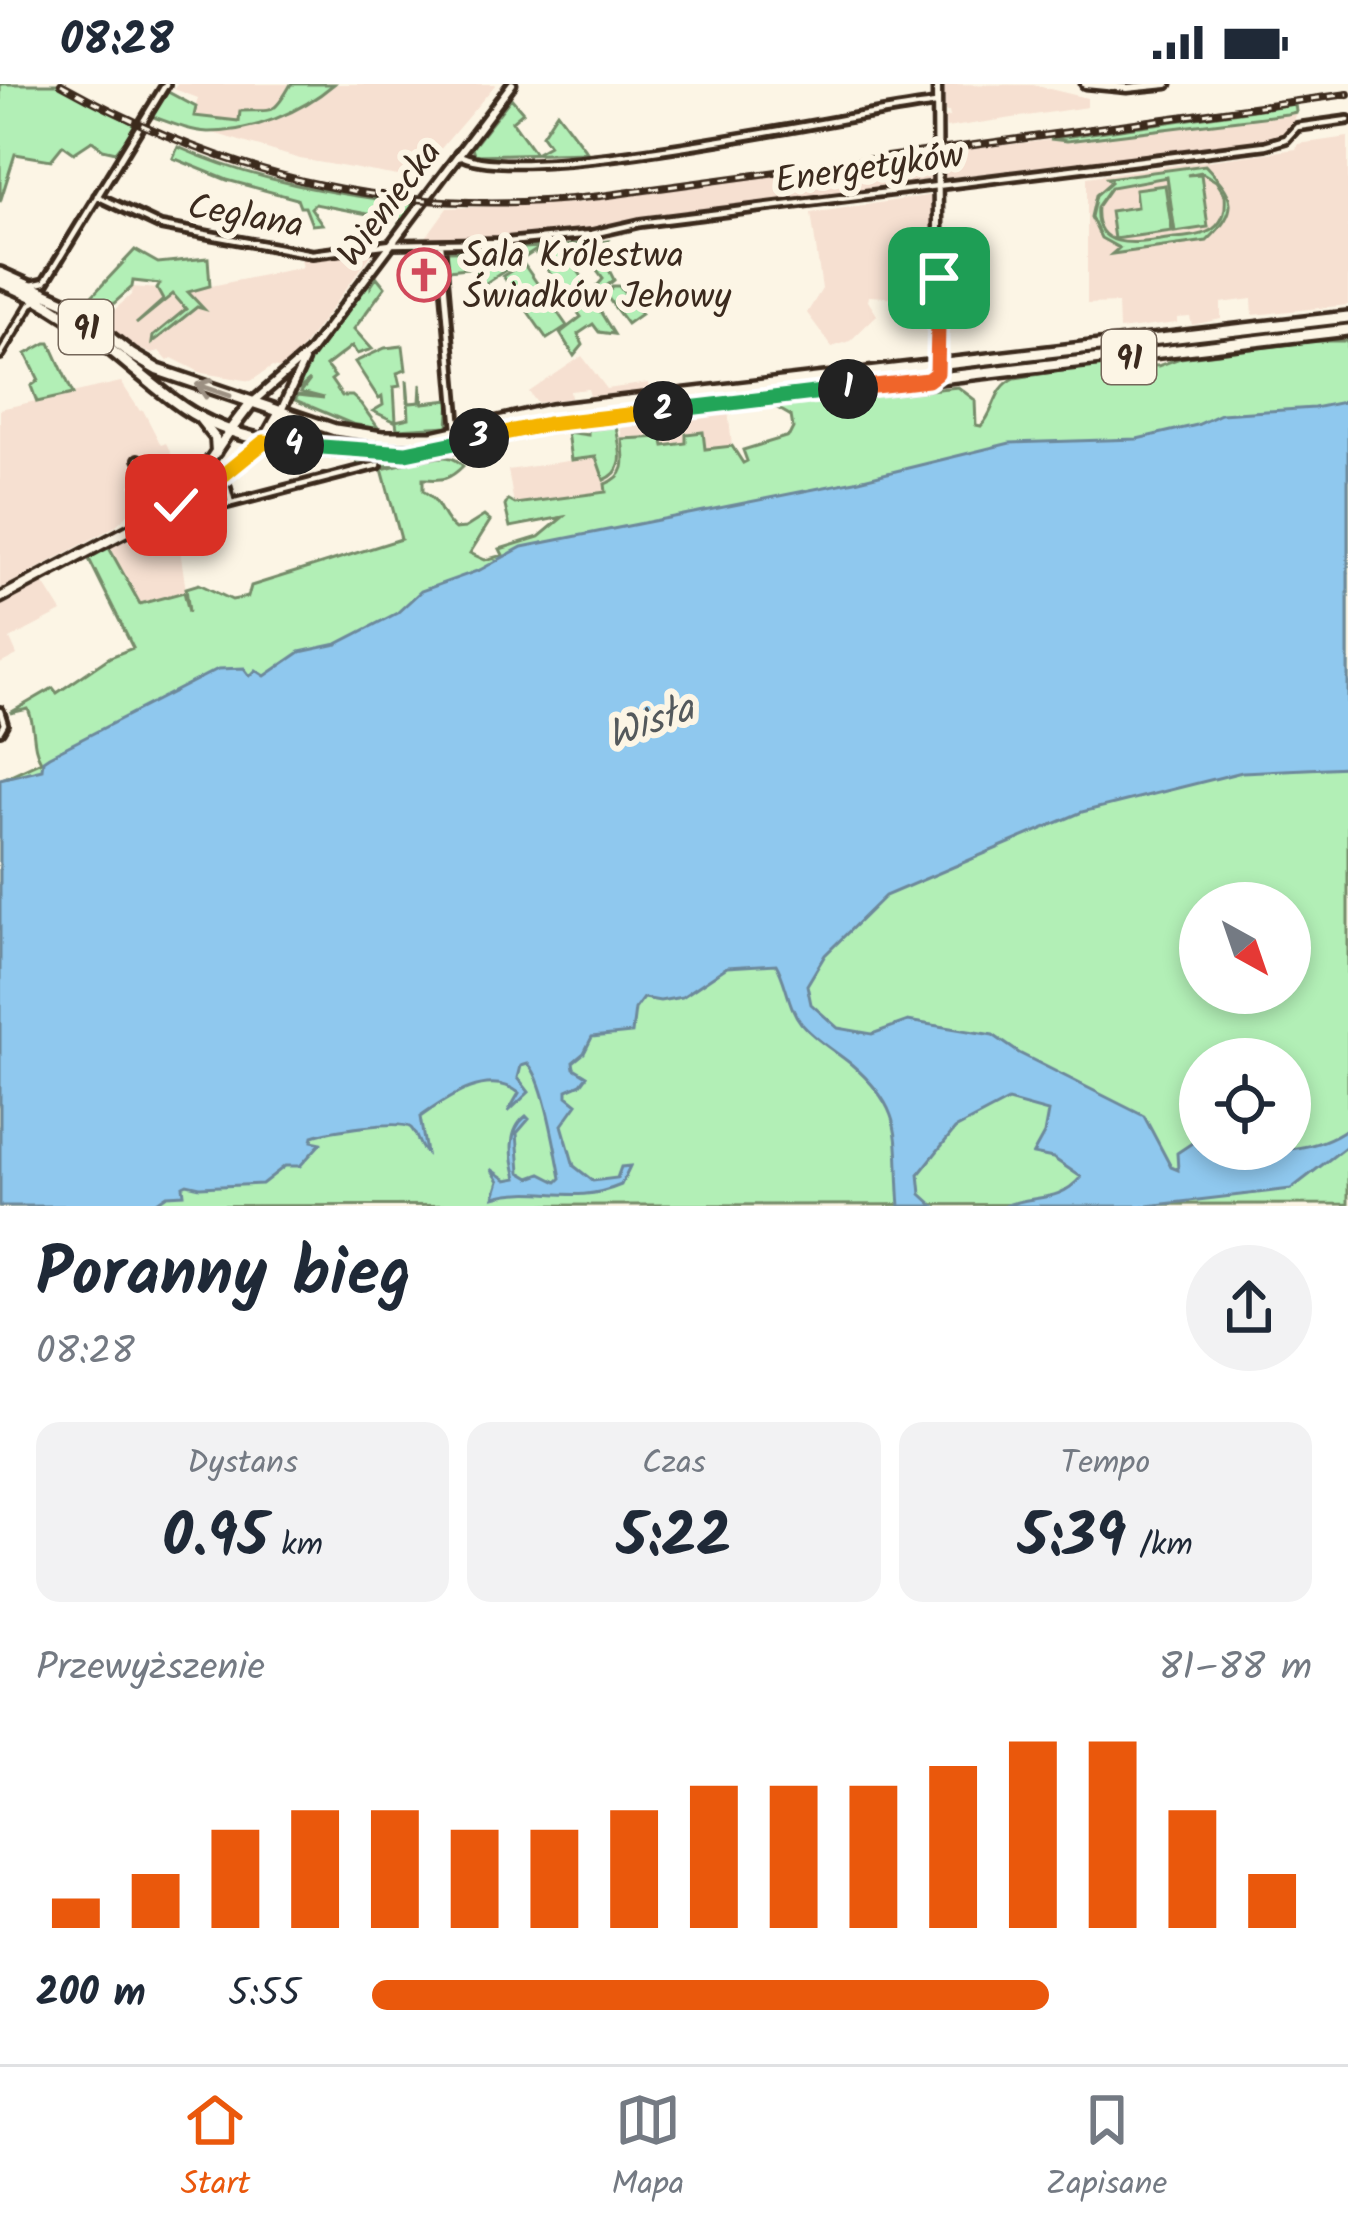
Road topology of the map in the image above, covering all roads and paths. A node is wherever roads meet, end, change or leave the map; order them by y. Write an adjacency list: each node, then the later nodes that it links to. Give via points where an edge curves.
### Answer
1 (166, 84): 10 (street)
2 (512, 84): 8 (street, Wieniecka)
3 (937, 84): 6 (street)
4 (1085, 84): 5 (street)
5 (1167, 84)
6 (937, 104): 8 (street, via 568,162 483,164); 9 (street)
7 (1348, 120): 9 (street, Energetyków, via 1297,127 1265,145)
8 (458, 154): 13 (street, Wieniecka)
9 (939, 183): 11 (street, Energetyków); 26 (street)
10 (97, 196): 13 (street, Ceglana, via 165,227 306,254); 16 (street)
11 (608, 230): 12 (street); 14 (street, Energetyków)
12 (612, 239)
13 (391, 244): 14 (street, Energetyków); 24 (street, Wieniecka)
14 (441, 244): 32 (street)
15 (0, 277): 17 (main road, 91)
16 (45, 282): 17 (street); 18 (street)
17 (26, 287): 18 (main road, 91); 19 (street)
18 (49, 298): 19 (street); 28 (main road, 91, one-way to 18, via 145,363); 30 (main road, 91)
19 (31, 304): 25 (street)
20 (1348, 317): 22 (main road, 91)
21 (1348, 330): 23 (main road, 91)
22 (1166, 339): 23 (main road); 26 (main road, 91)
23 (1168, 352): 27 (main road, 91)
24 (309, 353): 28 (street, Wieniecka); 29 (street, Wieniecka)
25 (0, 355)
26 (939, 365): 27 (street); 32 (main road, 91, via 538,412)
27 (928, 380): 35 (main road, 91)
28 (251, 403): 29 (main road, 91); 31 (main road)
29 (280, 413): 32 (main road, 91, via 370,436); 33 (main road)
30 (199, 418): 31 (main road, 91); 36 (main road)
31 (229, 432): 33 (main road, 91); 36 (main road)
32 (458, 433)
33 (264, 442): 34 (main road, 91); 40 (main road)
34 (334, 449): 35 (main road, 91); 38 (street)
35 (380, 452): 38 (street)
36 (216, 454): 43 (main road)
37 (138, 459): 43 (street)
38 (352, 461): 41 (street)
39 (378, 465): 41 (street)
40 (228, 472): 42 (street); 43 (main road)
41 (352, 472): 42 (street)
42 (231, 503): 43 (street, via 162,521)
43 (156, 514): 44 (main road)
44 (0, 598)
45 (0, 711): 46 (street)
46 (2, 728)

